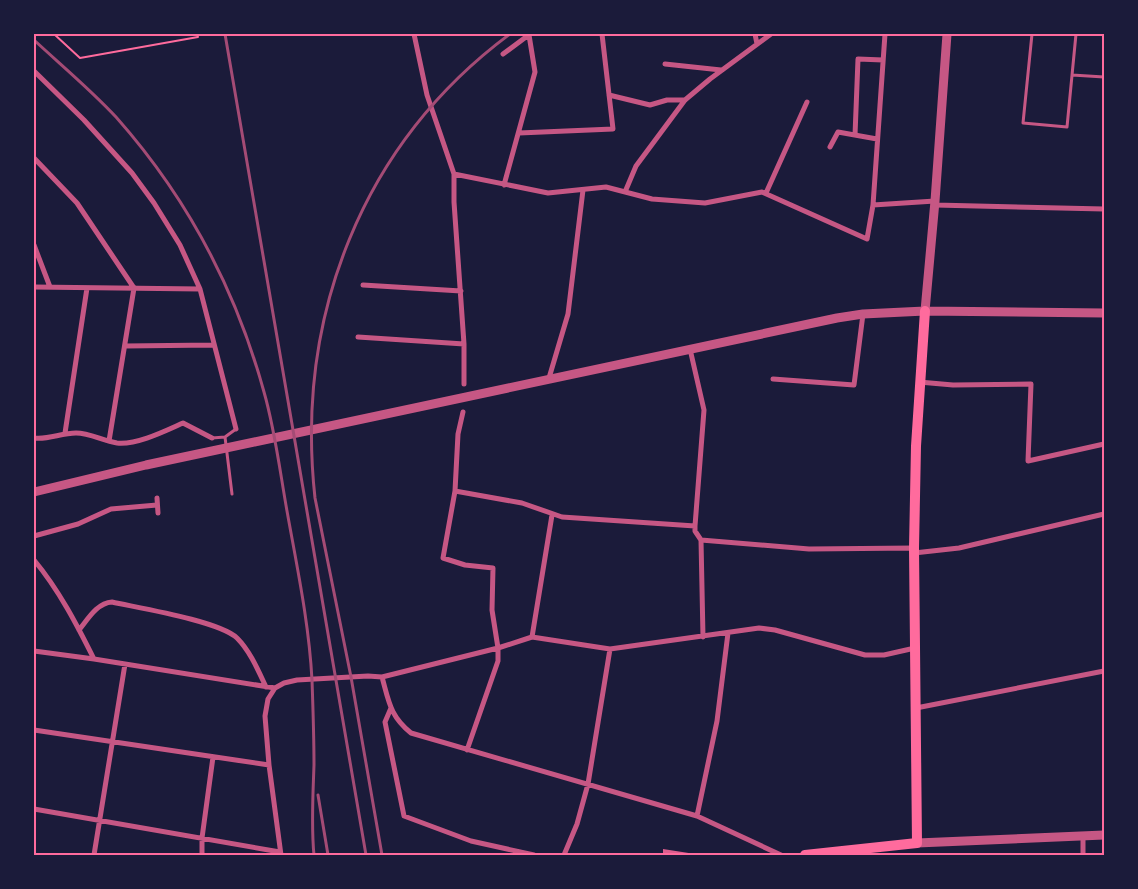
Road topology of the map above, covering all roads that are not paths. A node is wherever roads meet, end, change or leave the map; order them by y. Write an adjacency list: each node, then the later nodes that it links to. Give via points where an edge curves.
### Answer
1 (414, 34): 26 (street, via 426,95)
2 (530, 34): 11 (street); 21 (street, via 535,72)
3 (602, 34): 18 (street)
4 (755, 34): 10 (street)
5 (772, 34): 10 (street)
6 (885, 34): 12 (street)
7 (947, 34): 31 (street)
8 (1032, 34): 16 (lane, via 1023,123 1067,127)
9 (1076, 34): 16 (lane)
10 (757, 44): 14 (street)
11 (503, 54)
12 (883, 60): 22 (street, via 858,59); 23 (street)
13 (666, 64): 14 (street)
14 (722, 70): 19 (street)
15 (34, 72): 40 (street, via 132,173 180,245)
16 (1072, 75): 17 (lane)
17 (1104, 77)
18 (609, 95): 19 (street, via 650,105 666,100); 21 (street, via 613,129)
19 (685, 100): 29 (street, via 636,166)
20 (807, 102): 30 (street)
21 (519, 133): 27 (street)
22 (855, 135): 23 (street); 24 (street, via 838,132)
23 (877, 139): 32 (street)
24 (830, 147)
25 (34, 158): 39 (street, via 77,203)
26 (454, 174): 27 (street); 41 (street)
27 (504, 185): 28 (street, via 548,193)
28 (583, 190): 29 (street, via 606,187); 50 (street, via 568,314)
29 (625, 192): 30 (street, via 652,199 705,204)
30 (766, 193): 32 (street, via 867,239)
31 (935, 203): 32 (street); 33 (street); 42 (street)
32 (873, 205)
33 (1104, 209)
34 (34, 245): 37 (street)
35 (363, 285): 41 (street)
36 (34, 287): 37 (street)
37 (50, 287): 38 (street)
38 (87, 288): 39 (street); 56 (street)
39 (134, 288): 40 (street); 47 (street)
40 (200, 288): 48 (street)
41 (461, 291): 46 (street)
42 (925, 311): 43 (street); 44 (street); 52 (main road)
43 (1104, 313)
44 (863, 314): 49 (street); 51 (street, via 854,385)
45 (358, 337): 46 (street)
46 (464, 344): 53 (street)
47 (125, 346): 48 (street); 60 (street)
48 (214, 346): 55 (street)
49 (690, 349): 50 (street); 70 (street, via 704,410)
50 (549, 378): 63 (street)
51 (773, 379)
52 (919, 382): 61 (street, via 1031,384 1028,461); 73 (main road)
53 (464, 384)
54 (463, 412): 62 (street, via 458,434)
55 (236, 429): 57 (lane)
56 (65, 433): 58 (street); 60 (street, via 81,433)
57 (225, 436): 59 (lane); 64 (lane)
58 (34, 438)
59 (212, 438): 60 (street, via 183,423 147,438 120,443)
60 (109, 441)
61 (1104, 444)
62 (455, 491): 69 (street, via 522,503); 79 (street, via 443,558 465,565 494,568 492,610)
63 (34, 492)
64 (232, 494)
65 (157, 498): 66 (street)
66 (157, 505): 67 (street); 71 (street, via 111,509 78,524)
67 (158, 513)
68 (1104, 514): 73 (street, via 959,548)
69 (552, 515): 70 (street); 77 (street)
70 (696, 526): 72 (street)
71 (34, 536)
72 (701, 540): 73 (street, via 809,549); 78 (street)
73 (914, 550): 80 (main road)
74 (34, 560): 75 (street, via 48,577)
75 (79, 630): 83 (street); 87 (street, via 94,612 105,603 112,602 218,627 239,640)
76 (728, 633): 78 (street); 80 (street, via 759,628 774,630 865,655 884,655); 98 (street, via 717,721)
77 (532, 637): 79 (street); 81 (street)
78 (702, 637): 81 (street)
79 (498, 648): 86 (street); 93 (street, via 498,661)
80 (915, 648): 90 (main road)
81 (610, 649): 96 (street)
82 (34, 651): 83 (street)
83 (94, 659): 84 (street)
84 (125, 664): 87 (street); 92 (street)
85 (1104, 671): 90 (street)
86 (382, 677): 88 (street, via 297,680); 89 (street)
87 (266, 687): 88 (street)
88 (275, 688): 95 (street, via 268,699 265,716)
89 (391, 708): 93 (street, via 400,724 411,733); 107 (street, via 385,722 404,816 471,841)
90 (916, 708): 103 (main road)
91 (34, 730): 92 (street)
92 (113, 742): 94 (street); 99 (street)
93 (467, 750): 96 (street)
94 (214, 757): 95 (street); 102 (street)
95 (269, 765): 104 (street)
96 (588, 784): 98 (street); 108 (street)
97 (34, 809): 99 (street)
98 (697, 816): 109 (street)
99 (100, 821): 102 (street); 105 (street)
100 (1083, 835): 101 (street); 103 (street); 111 (street)
101 (1104, 835)
102 (202, 838): 104 (street); 106 (street)
103 (917, 843): 110 (main road)
104 (280, 854)
105 (94, 855)
106 (202, 855)
107 (534, 855)
108 (564, 855)
109 (781, 855)
110 (809, 855)
111 (1083, 855)

